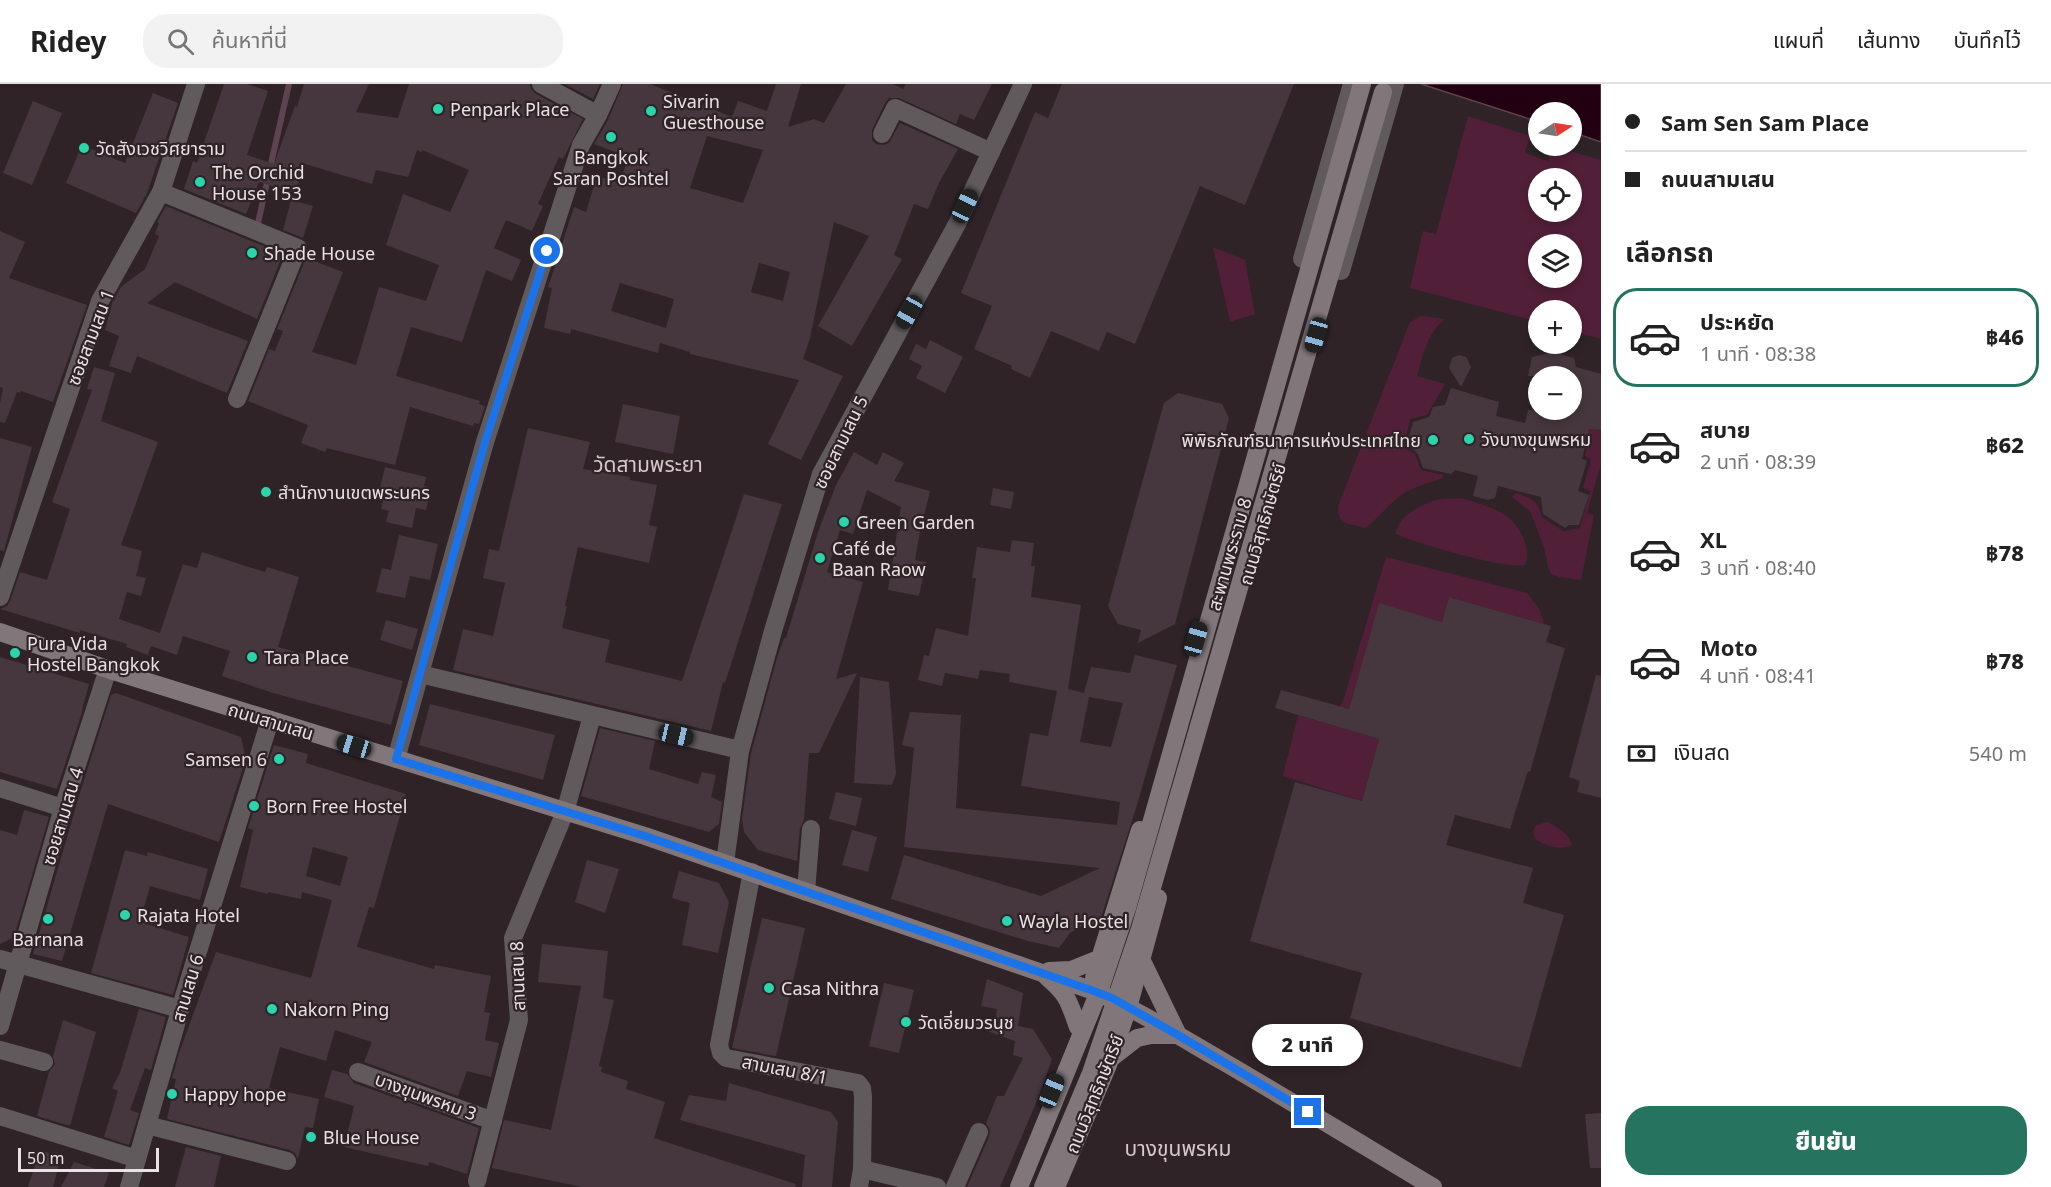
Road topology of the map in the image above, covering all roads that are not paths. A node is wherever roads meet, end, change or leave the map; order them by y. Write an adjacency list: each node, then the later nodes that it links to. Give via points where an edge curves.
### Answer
1 (196, 84): 12 (street, ซอยสามเสน 1)
2 (541, 84): 9 (street)
3 (612, 84): 9 (street)
4 (1023, 84): 11 (street, ซอยสามเสน 5)
5 (1352, 84): 13 (street, via 1302,260)
6 (1362, 84): 60 (main road, สะพานพระราม 8, bridge, via 1127,908 1100,989)
7 (1385, 84): 61 (main road, สะพานพระราม 8, bridge, via 1140,928 1091,1073)
8 (1395, 84): 14 (street, via 1341,271)
9 (598, 115): 21 (street, via 581,145 485,442)
10 (882, 134): 11 (street, via 895,108)
11 (991, 152): 24 (street, ซอยสามเสน 5, via 957,225 821,474)
12 (161, 192): 15 (street, via 298,248); 18 (street, ซอยสามเสน 1, via 100,302)
13 (1307, 259): 14 (main road); 16 (main road, ถนนวิสุทธิกษัตริย์)
14 (1335, 268): 17 (main road, ถนนวิสุทธิกษัตริย์)
15 (237, 399)
16 (1261, 415): 17 (main road, via 1279,412); 33 (main road, ถนนวิสุทธิกษัตริย์)
17 (1291, 424): 35 (main road, ถนนวิสุทธิกษัตริย์)
18 (0, 597)
19 (0, 632): 20 (main road, ถนนสามเสน)
20 (108, 669): 23 (main road, ถนนสามเสน); 27 (street, ซอยสามเสน 4)
21 (420, 674): 22 (street); 25 (street)
22 (592, 716): 24 (street); 28 (street, สานเสน 8)
23 (270, 720): 25 (main road, ถนนสามเสน); 40 (street, สานเสน 6)
24 (740, 750): 30 (street, ซอยสามเสน 5)
25 (396, 759): 28 (main road, ถนนสามเสน)
26 (0, 788): 27 (street)
27 (63, 808): 36 (street, ซอยสามเสน 4)
28 (565, 812): 30 (main road, ถนนสามเสน); 49 (street, สานเสน 8, via 513,938 519,1020)
29 (811, 829): 32 (street)
30 (725, 863): 31 (main road, ถนนสามเสน)
31 (752, 872): 32 (main road, ถนนสามเสน); 54 (street, สามเสน 8/1, via 719,1045 721,1053 726,1058 858,1083 863,1097)
32 (806, 892): 37 (main road, ถนนสามเสน)
33 (1101, 958): 37 (main road, via 1071,970); 38 (main road, ถนนวิสุทธิกษัตริย์)
34 (0, 959): 36 (street)
35 (1141, 959): 39 (main road, ถนนวิสุทธิกษัตริย์); 43 (main road)
36 (18, 964): 40 (street); 41 (street, ซอยสามเสน 4)
37 (1041, 971): 38 (main road, ถนนสามเสน); 42 (main road, via 1069,999)
38 (1091, 990): 39 (main road, ถนนสามเสน); 42 (main road, ถนนวิสุทธิกษัตริย์)
39 (1128, 1008): 43 (main road, ถนนสามเสน); 46 (main road, ถนนวิสุทธิกษัตริย์)
40 (180, 1009): 50 (street, สานเสน 6)
41 (0, 1026)
42 (1075, 1034): 46 (main road, via 1103,1046); 59 (main road, ถนนวิสุทธิกษัตริย์)
43 (1178, 1035): 46 (main road, via 1137,1038); 63 (main road, ถนนสามเสน)
44 (0, 1050): 45 (street)
45 (44, 1062)
46 (1109, 1062): 62 (main road, ถนนวิสุทธิกษัตริย์)
47 (358, 1072): 49 (street, บางขุนพรหม 3)
48 (0, 1116): 52 (street)
49 (493, 1121): 55 (street, สานเสน 8)
50 (147, 1125): 52 (street, สานเสน 6); 53 (street)
51 (979, 1132): 58 (street)
52 (137, 1159): 56 (street, สานเสน 6)
53 (287, 1161)
54 (860, 1178): 57 (street)
55 (477, 1180)
56 (129, 1187)
57 (937, 1187)
58 (955, 1187)
59 (1011, 1187)
60 (1019, 1187)
61 (1042, 1187)
62 (1056, 1187)
63 (1433, 1187)

